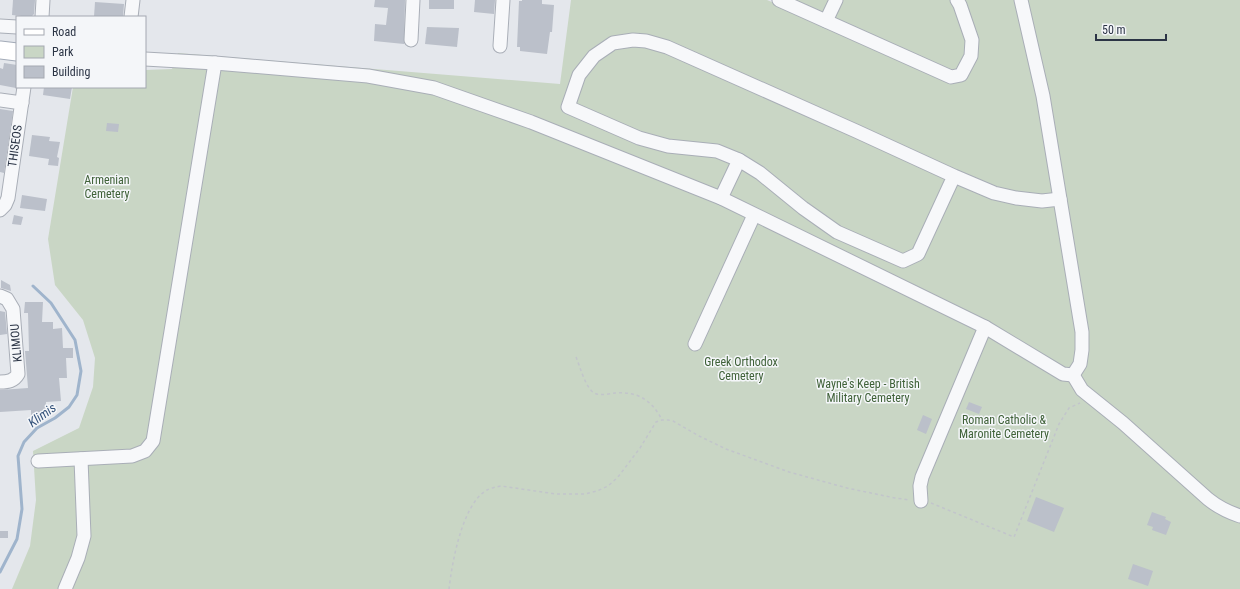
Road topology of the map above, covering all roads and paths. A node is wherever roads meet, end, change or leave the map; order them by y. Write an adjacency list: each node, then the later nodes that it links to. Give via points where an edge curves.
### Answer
1 (43, 0): 9 (street)
2 (133, 0): 10 (street)
3 (413, 0): 14 (street)
4 (503, 0): 15 (street)
5 (778, 0): 11 (street)
6 (836, 0): 11 (street)
7 (957, 0): 11 (street, via 972,40 971,56 961,75 951,77)
8 (1021, 0): 26 (street, via 1043,96)
9 (42, 16)
10 (131, 16)
11 (826, 21)
12 (0, 26): 13 (street)
13 (16, 27)
14 (411, 40)
15 (500, 46)
16 (0, 50): 17 (main road)
17 (16, 52)
18 (146, 60): 19 (street)
19 (215, 63): 25 (street, via 368,76 434,88 531,122); 37 (street, via 153,441 145,451 132,456)
20 (24, 88): 22 (street, THISEOS)
21 (0, 100): 22 (street)
22 (22, 103): 27 (street, THISEOS, via 8,198)
23 (739, 160): 24 (street, via 837,232 902,261 918,254); 24 (street, via 716,151 668,146 639,138 568,107 579,75 594,56 613,43 646,41 667,47); 25 (street)
24 (954, 176): 26 (street, via 994,193 1016,198 1042,201)
25 (721, 198): 28 (street)
26 (1060, 199): 33 (street, via 1082,332 1080,364)
27 (0, 210)
28 (754, 215): 30 (street); 31 (street)
29 (0, 296): 34 (street, KLIMOU, via 7,299 13,309 18,374 11,381)
30 (985, 327): 33 (street, via 1063,374); 39 (street, via 922,477)
31 (695, 344)
32 (576, 357): 36 (path, via 587,384 594,393 635,394 652,404)
33 (1073, 375): 35 (street, via 1082,390)
34 (0, 382)
35 (1094, 399): 39 (path, via 1073,405 1058,424 1014,537 937,504); 40 (street, via 1219,507)
36 (662, 420): 39 (path, via 673,421 726,449 789,472 861,492); 42 (path, via 652,427 618,478 597,491 585,494 556,494 501,486 486,490 470,508 461,532)
37 (81, 459): 38 (street); 41 (street, via 84,536)
38 (38, 461)
39 (922, 502)
40 (1240, 516)
41 (65, 589)
42 (449, 589)

